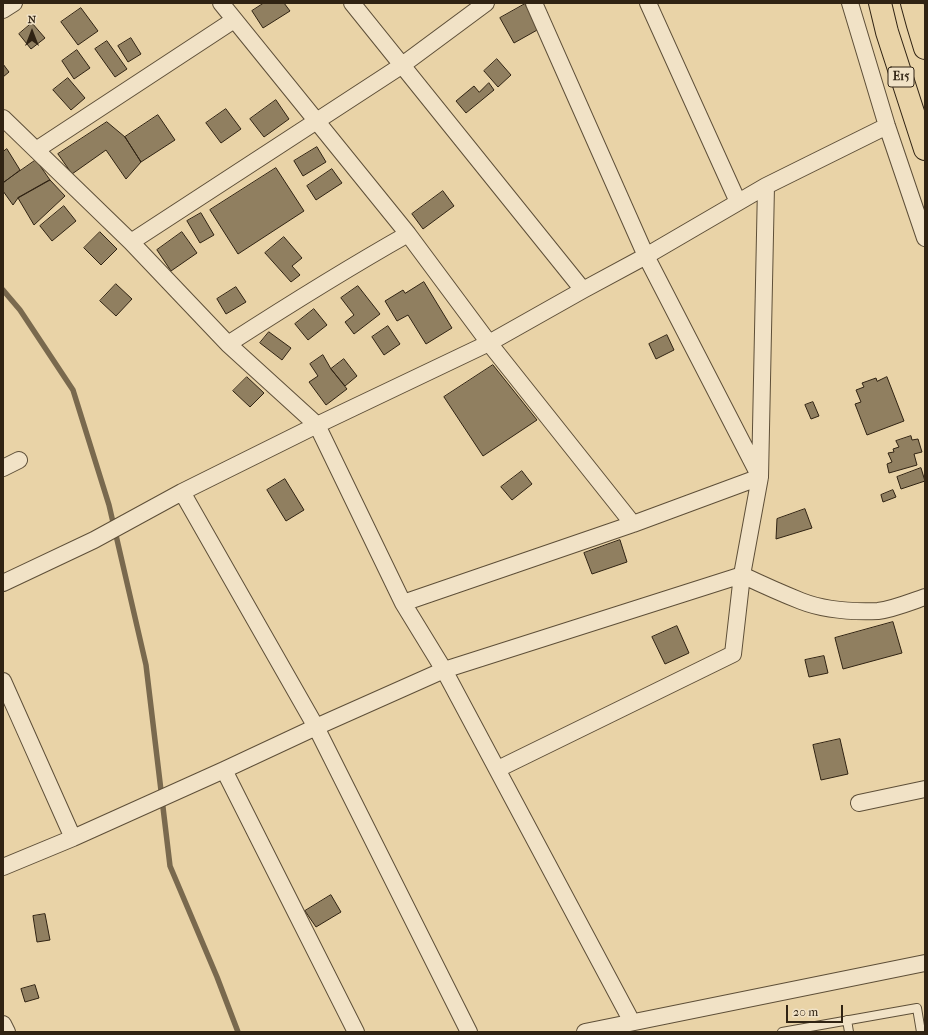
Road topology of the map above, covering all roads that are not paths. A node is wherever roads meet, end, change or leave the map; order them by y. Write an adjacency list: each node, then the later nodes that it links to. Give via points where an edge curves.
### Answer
1 (14, 3): 10 (street)
2 (221, 3): 11 (street)
3 (352, 3): 13 (street)
4 (534, 3): 24 (street)
5 (648, 3): 20 (street)
6 (850, 3): 16 (street)
7 (880, 3): 17 (highway, E15)
8 (912, 3): 12 (highway)
9 (482, 4): 13 (street)
10 (3, 10)
11 (234, 20): 15 (street); 18 (street)
12 (925, 48)
13 (401, 66): 15 (street); 25 (street)
14 (3, 118): 18 (street)
15 (316, 122): 21 (street); 23 (street)
16 (887, 126): 19 (street); 22 (street)
17 (925, 149)
18 (36, 150): 23 (street)
19 (766, 186): 20 (street); 31 (street)
20 (738, 202): 24 (street)
21 (408, 234): 26 (street); 27 (street, via 343,271)
22 (925, 238)
23 (131, 242): 27 (street)
24 (646, 256): 25 (street); 31 (street)
25 (582, 290): 26 (street)
26 (489, 343): 28 (street); 33 (street)
27 (228, 344): 28 (street)
28 (317, 425): 32 (street); 37 (street)
29 (19, 460): 30 (street)
30 (3, 468)
31 (760, 478): 33 (street); 34 (street)
32 (182, 492): 35 (street, via 94,540); 40 (street)
33 (633, 524): 37 (street)
34 (742, 575): 36 (street, via 802,601 832,608 879,610); 38 (street); 41 (street, via 733,654)
35 (3, 584)
36 (925, 597)
37 (404, 603): 38 (street)
38 (444, 670): 40 (street); 41 (street)
39 (3, 681): 45 (street)
40 (316, 727): 42 (street); 53 (street)
41 (498, 769): 49 (street)
42 (224, 770): 45 (street); 52 (street)
43 (925, 789): 44 (street)
44 (859, 803)
45 (73, 838): 46 (street)
46 (3, 867)
47 (925, 963): 49 (street)
48 (847, 1020): 55 (lane); 56 (lane); 57 (lane, via 917,1008)
49 (632, 1022): 54 (street)
50 (3, 1024): 51 (street)
51 (6, 1032)
52 (356, 1032)
53 (469, 1032)
54 (585, 1032)
55 (782, 1032)
56 (849, 1032)
57 (921, 1032)

